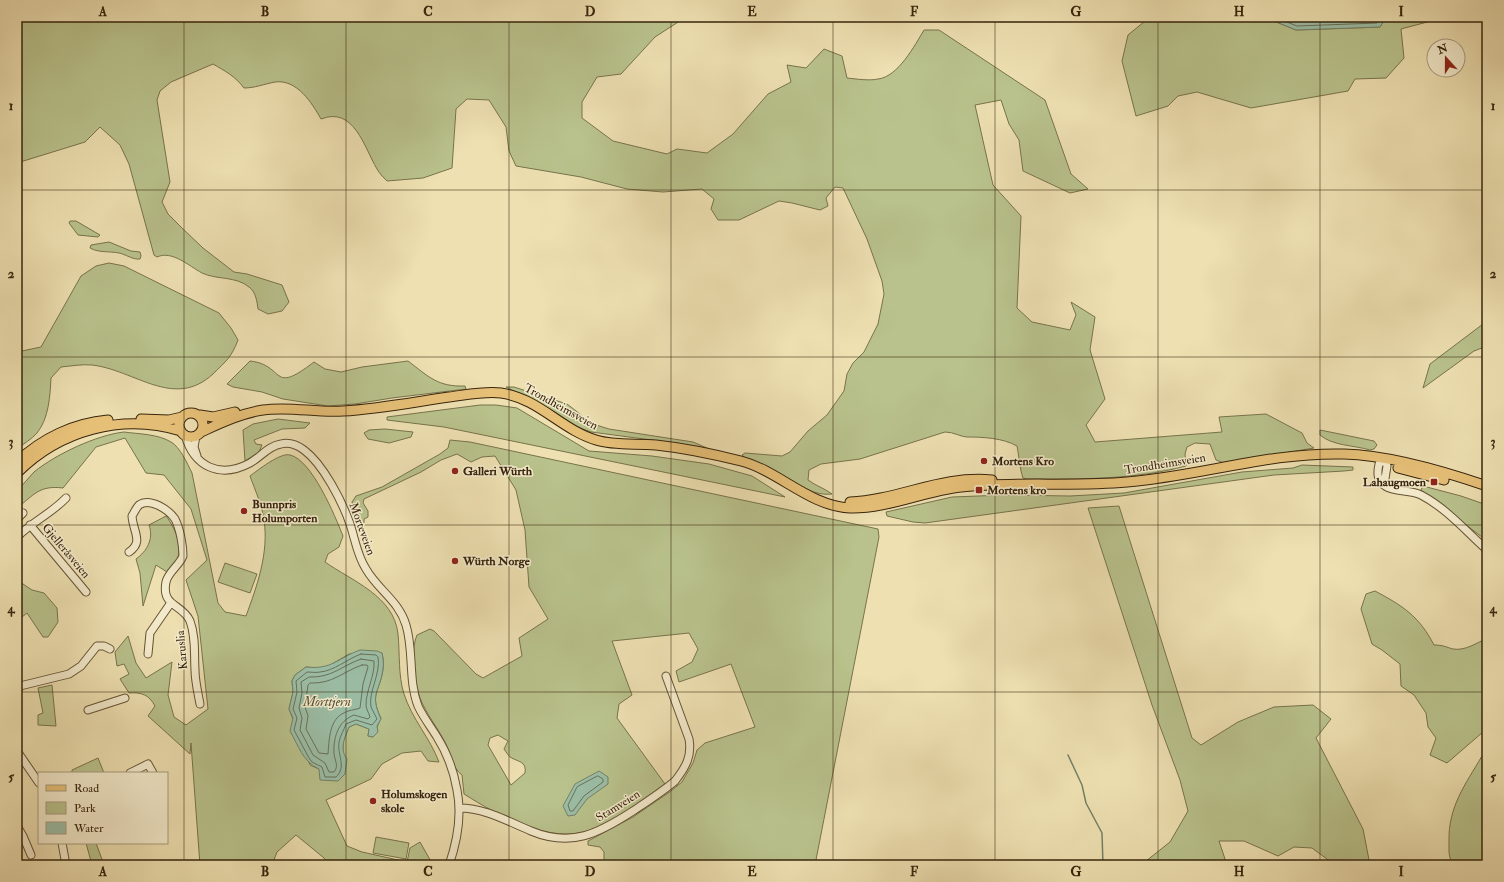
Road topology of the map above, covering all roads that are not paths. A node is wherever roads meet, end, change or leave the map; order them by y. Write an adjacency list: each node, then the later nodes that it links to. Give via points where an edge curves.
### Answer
1 (305, 409): 2 (main road, Trondheimsveien, via 290,404 273,403 219,416); 5 (main road, Trondheimsveien, via 259,410); 8 (main road, Trondheimsveien, via 344,411 475,394 503,393 526,400 577,432 598,441 660,446 739,461 760,468 820,500 836,506 860,508 946,489 1015,484 1125,483 1274,458 1318,455)
2 (200, 415): 3 (main road, via 190,412); 5 (main road, via 204,424)
3 (182, 417): 4 (main road, via 179,426); 7 (main road, via 162,420 116,419 85,424 49,437)
4 (183, 433): 5 (main road); 6 (street, Morteveien, via 190,450); 9 (main road, via 137,425 96,428 54,444)
5 (199, 434): 6 (street, via 194,447)
6 (197, 458): 34 (street, Morteveien, via 211,468 230,469 248,464 275,445 287,443 305,451 318,466 346,512 358,554 366,569 402,615 408,636 414,694 448,761 457,790)
7 (17, 462)
8 (1383, 463): 10 (main road, Trondheimsveien); 11 (main road, Trondheimsveien); 17 (street, via 1378,476 1384,485 1412,491 1426,498)
9 (17, 473)
10 (1487, 486)
11 (1487, 491)
12 (66, 498): 15 (street, Gjelleråsveien)
13 (17, 515): 14 (street, via 23,512)
14 (17, 519)
15 (30, 525): 16 (street, Gjelleråsveien); 19 (street, Gjelleråsveien)
16 (17, 537)
17 (1487, 550)
18 (128, 552): 20 (street, via 135,548 138,541 132,516 139,506 145,503 153,504 170,513 177,524 183,550 181,560 166,582)
19 (86, 592)
20 (170, 604): 22 (street, via 150,633); 27 (street, Karuslia, via 181,610 190,621)
21 (110, 649): 24 (street, via 97,646 80,666 69,674)
22 (148, 654)
23 (666, 676): 34 (street, Stamveien, via 689,739 689,759 675,781 606,828 581,837 556,838 538,834 482,811)
24 (18, 686)
25 (124, 698): 28 (street)
26 (17, 704): 29 (street)
27 (200, 704)
28 (88, 710)
29 (17, 712)
30 (17, 751): 33 (street)
31 (131, 772): 32 (street, via 148,764)
32 (152, 772)
33 (38, 782)
34 (459, 808): 39 (street, Morteveien, via 457,835)
35 (17, 826): 37 (street)
36 (62, 844): 38 (street)
37 (30, 855)
38 (66, 865)
39 (449, 865)

